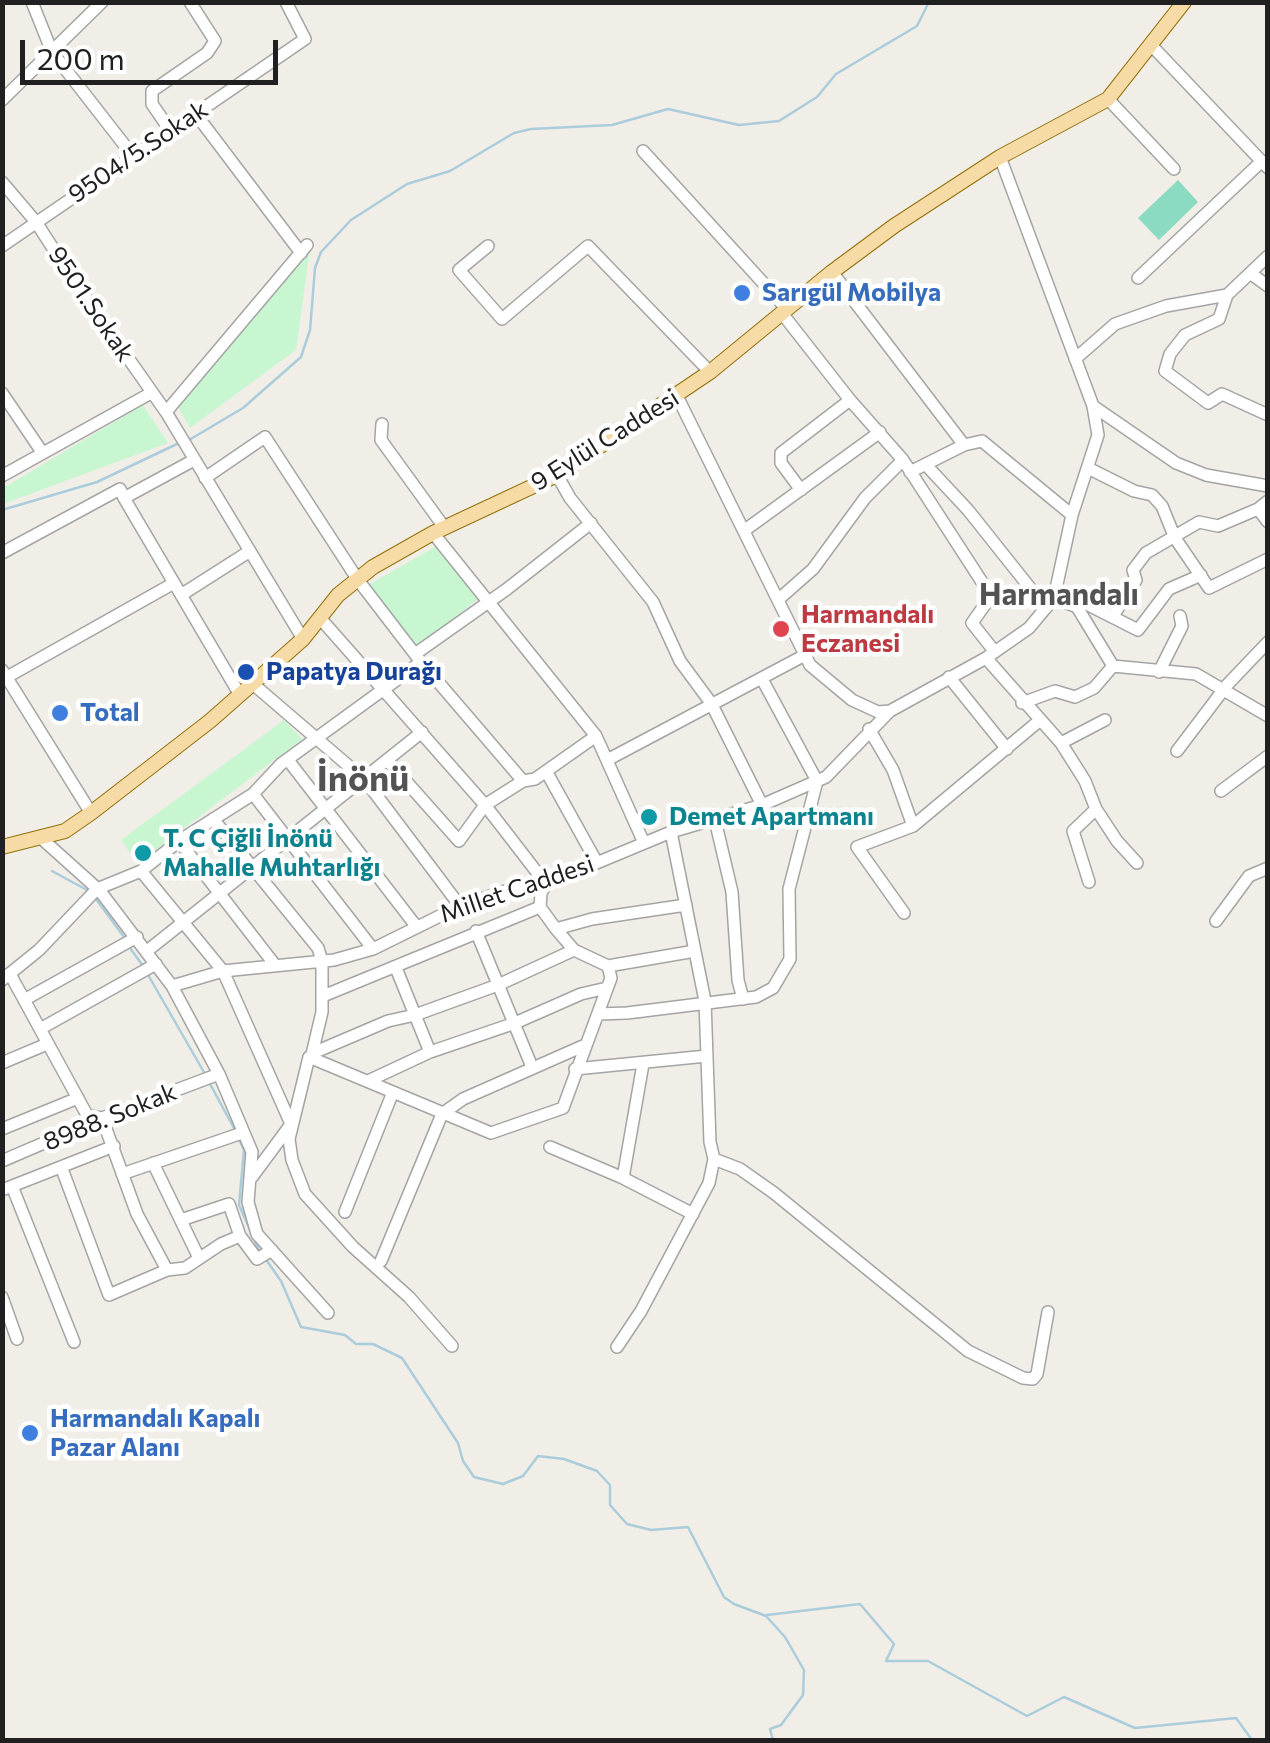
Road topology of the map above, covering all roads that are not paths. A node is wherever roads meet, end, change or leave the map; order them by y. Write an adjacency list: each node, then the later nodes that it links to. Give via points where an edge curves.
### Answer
1 (32, 2): 7 (street)
2 (102, 2): 7 (street)
3 (190, 2): 11 (street, via 215,41 152,91 152,104)
4 (286, 2): 10 (street, 9504/5.Sokak, via 305,39)
5 (1184, 2): 6 (main road, 9 Eylül Caddesi)
6 (1152, 46): 8 (main road, 9 Eylül Caddesi); 15 (street)
7 (52, 52): 9 (street); 13 (street)
8 (1108, 99): 14 (main road, 9 Eylül Caddesi); 16 (street)
9 (2, 100)
10 (196, 113): 11 (street, 9504/5.Sokak); 35 (street, via 304,249)
11 (170, 130): 13 (street, 9504/5.Sokak)
12 (643, 151): 27 (street)
13 (132, 156): 18 (street, 9504/5.Sokak)
14 (1000, 158): 22 (main road, 9 Eylül Caddesi); 28 (street)
15 (1264, 164): 24 (street)
16 (1174, 169)
17 (2, 182): 18 (street, 9501.Sokak)
18 (36, 222): 19 (street, 9504/5.Sokak); 30 (street, 9501.Sokak)
19 (2, 246)
20 (488, 246): 29 (street, via 459,270 502,320 588,246)
21 (1268, 256): 23 (street)
22 (832, 272): 27 (main road, 9 Eylül Caddesi); 39 (street)
23 (1250, 273): 25 (street); 26 (street)
24 (1138, 278)
25 (1268, 286)
26 (1227, 295): 28 (street, via 1115,324); 36 (street, via 1219,319 1185,335 1166,371 1208,402 1222,394)
27 (784, 310): 29 (main road, 9 Eylül Caddesi); 33 (street)
28 (1075, 359): 34 (street)
29 (710, 372): 32 (main road, 9 Eylül Caddesi)
30 (151, 393): 35 (street, 9501.Sokak); 40 (street)
31 (2, 394): 40 (street)
32 (677, 396): 45 (main road, 9 Eylül Caddesi); 56 (street)
33 (850, 400): 38 (street); 49 (street, via 781,452 781,463)
34 (1092, 406): 44 (street, via 1098,435); 48 (street, via 1176,463)
35 (166, 412): 41 (street, 9501.Sokak)
36 (1268, 415)
37 (382, 424): 55 (street, via 381,440)
38 (880, 432): 43 (street); 49 (street)
39 (964, 446): 42 (street); 52 (street, via 982,442)
40 (42, 452): 46 (street)
41 (191, 454): 47 (street, 9501.Sokak); 50 (street)
42 (926, 465): 43 (street); 65 (street)
43 (907, 466): 64 (street, via 865,498 813,569); 73 (street, via 991,596 972,623)
44 (1090, 469): 52 (street); 57 (street, via 1152,495)
45 (557, 475): 54 (street); 55 (main road, 9 Eylül Caddesi)
46 (2, 476)
47 (205, 478): 58 (street, 9501.Sokak); 62 (street, via 265,436)
48 (1268, 486)
49 (802, 490): 56 (street)
50 (124, 498): 59 (street, via 120,489); 63 (street)
51 (1263, 505): 53 (street); 57 (street, via 1218,526 1199,522)
52 (1072, 515): 65 (street)
53 (1268, 522)
54 (591, 523): 66 (street); 85 (street, via 653,602 680,661)
55 (438, 530): 62 (main road, 9 Eylül Caddesi); 66 (street)
56 (745, 530): 64 (street)
57 (1175, 538): 61 (street); 67 (street, via 1133,570 1136,580)
58 (250, 551): 63 (street); 70 (street, 9501.Sokak)
59 (2, 553)
60 (1268, 559): 61 (street, via 1209,588)
61 (1201, 575): 67 (street, via 1169,589 1138,630)
62 (358, 580): 69 (main road, 9 Eylül Caddesi); 74 (street)
63 (177, 589): 77 (street); 83 (street)
64 (779, 598): 72 (street)
65 (1052, 599): 67 (street); 73 (street, Millet Caddesi, via 1029,628); 75 (street, via 1076,607)
66 (488, 601): 74 (street); 93 (street)
67 (1112, 616)
68 (1180, 616): 76 (street, via 1182,626)
69 (320, 618): 70 (main road, 9 Eylül Caddesi); 82 (street)
70 (304, 639): 80 (main road, 9 Eylül Caddesi)
71 (1268, 642): 81 (street)
72 (805, 655): 79 (street); 87 (street, via 852,700)
73 (991, 655): 78 (street, Millet Caddesi); 84 (street)
74 (418, 658): 82 (street); 104 (street)
75 (1113, 666): 76 (street); 84 (street, via 1076,697 1055,691)
76 (1159, 672): 81 (street, via 1196,674)
77 (5, 673): 112 (street)
78 (950, 677): 87 (street, Millet Caddesi); 96 (street)
79 (762, 679): 85 (street); 105 (street)
80 (253, 684): 83 (main road, 9 Eylül Caddesi); 94 (street)
81 (1222, 687): 86 (street); 88 (street); 97 (street)
82 (382, 690): 92 (street); 94 (street)
83 (240, 695): 112 (main road, 9 Eylül Caddesi)
84 (1022, 702): 90 (street)
85 (711, 704): 100 (street); 108 (street)
86 (1268, 708)
87 (890, 711): 91 (street, Millet Caddesi)
88 (1268, 716)
89 (1105, 720): 95 (street)
90 (1039, 721): 95 (street); 96 (street)
91 (870, 729): 105 (street, Millet Caddesi); 115 (street)
92 (422, 732): 101 (street); 109 (street)
93 (596, 736): 100 (street); 102 (street)
94 (318, 737): 99 (street); 103 (street)
95 (1061, 744): 110 (street)
96 (1008, 749): 115 (street)
97 (1177, 751)
98 (1268, 756): 106 (street)
99 (288, 760): 107 (street); 111 (street)
100 (609, 760): 120 (street)
101 (388, 761): 103 (street); 109 (street, via 458,841)
102 (546, 770): 104 (street); 122 (street)
103 (364, 780): 111 (street); 132 (street)
104 (523, 781): 109 (street)
105 (817, 781): 108 (street, Millet Caddesi); 156 (street, via 790,889 790,959 773,988)
106 (1221, 791)
107 (253, 794): 113 (street); 118 (street)
108 (762, 805): 114 (street, Millet Caddesi)
109 (485, 806): 128 (street)
110 (1096, 809): 123 (street); 127 (street, via 1074,831)
111 (326, 810): 118 (street); 137 (street)
112 (91, 813): 117 (main road, 9 Eylül Caddesi)
113 (214, 819): 119 (street); 125 (street)
114 (715, 820): 116 (street, Millet Caddesi); 156 (street, via 732,892)
115 (913, 826): 134 (street, via 858,847)
116 (671, 832): 120 (street, Millet Caddesi); 131 (street)
117 (41, 838): 121 (main road, 9 Eylül Caddesi); 129 (street)
118 (290, 840): 125 (street); 141 (street)
119 (179, 842): 126 (street); 130 (street)
120 (644, 844): 122 (street, Millet Caddesi)
121 (5, 846)
122 (596, 862): 128 (street, Millet Caddesi)
123 (1137, 863)
124 (1268, 868): 135 (street, via 1249,876)
125 (253, 870): 130 (street); 145 (street)
126 (141, 871): 129 (street); 136 (street)
127 (1089, 882)
128 (546, 884): 132 (street, Millet Caddesi); 133 (street)
129 (97, 888): 140 (street); 151 (street)
130 (220, 895): 136 (street); 146 (street)
131 (686, 905): 138 (street); 144 (street)
132 (460, 906): 137 (street, Millet Caddesi)
133 (540, 906): 138 (street); 139 (street)
134 (904, 914)
135 (1216, 921)
136 (183, 922): 143 (street); 150 (street)
137 (416, 926): 141 (street, Millet Caddesi)
138 (556, 929): 142 (street)
139 (476, 932): 149 (street); 152 (street)
140 (131, 941): 143 (street); 157 (street)
141 (372, 949): 145 (street, Millet Caddesi)
142 (574, 950): 147 (street); 152 (street)
143 (147, 951): 148 (street)
144 (695, 951): 147 (street); 158 (street)
145 (322, 961): 146 (street, Millet Caddesi); 155 (street)
146 (275, 965): 150 (street, Millet Caddesi)
147 (608, 966): 154 (street)
148 (149, 968): 153 (street); 162 (street)
149 (396, 968): 155 (street); 160 (street)
150 (223, 970): 153 (street, Millet Caddesi); 178 (street)
151 (6, 977): 157 (street)
152 (498, 985): 160 (street); 161 (street)
153 (172, 986): 172 (street)
154 (606, 988): 159 (street); 161 (street)
155 (323, 996): 166 (street)
156 (743, 999): 158 (street)
157 (24, 1000): 162 (street)
158 (705, 1001): 159 (street); 167 (street)
159 (598, 1014): 164 (street)
160 (415, 1015): 165 (street); 166 (street)
161 (516, 1023): 165 (street); 170 (street)
162 (40, 1030): 163 (street)
163 (48, 1044): 168 (street); 175 (street)
164 (583, 1046): 170 (street); 171 (street)
165 (430, 1052): 173 (street)
166 (311, 1055): 173 (street); 178 (street)
167 (707, 1056): 169 (street); 183 (street)
168 (2, 1062)
169 (643, 1064): 171 (street); 189 (street)
170 (532, 1067): 176 (street)
171 (575, 1069): 176 (street, via 563,1108 491,1133)
172 (219, 1074): 177 (street, 8988. Sokak); 180 (street)
173 (368, 1081): 174 (street)
174 (393, 1092): 176 (street); 191 (street)
175 (78, 1098): 177 (street, via 87,1114); 179 (street)
176 (442, 1114): 197 (street)
177 (102, 1118): 181 (street); 184 (street, 8988. Sokak)
178 (292, 1124): 188 (street); 204 (street, via 292,1160 305,1194)
179 (2, 1129)
180 (238, 1134): 185 (street); 188 (street, via 252,1152)
181 (114, 1146): 186 (street); 187 (street)
182 (550, 1147): 189 (street)
183 (714, 1158): 192 (street); 200 (street, via 774,1193 968,1351 1024,1378 1036,1374)
184 (2, 1161)
185 (154, 1163): 187 (street); 193 (street)
186 (62, 1169): 190 (street); 198 (street, via 109,1294)
187 (122, 1174): 198 (street)
188 (252, 1178): 195 (street, via 248,1202)
189 (623, 1178): 192 (street)
190 (7, 1188): 203 (street)
191 (345, 1212)
192 (693, 1214): 205 (street)
193 (181, 1220): 194 (street, via 228,1204); 196 (street)
194 (240, 1236): 195 (street); 196 (street)
195 (266, 1254): 201 (street)
196 (198, 1258): 198 (street)
197 (381, 1261)
198 (167, 1270)
199 (2, 1296): 202 (street)
200 (1048, 1312)
201 (328, 1313)
202 (17, 1339)
203 (74, 1342)
204 (452, 1346)
205 (618, 1346)

